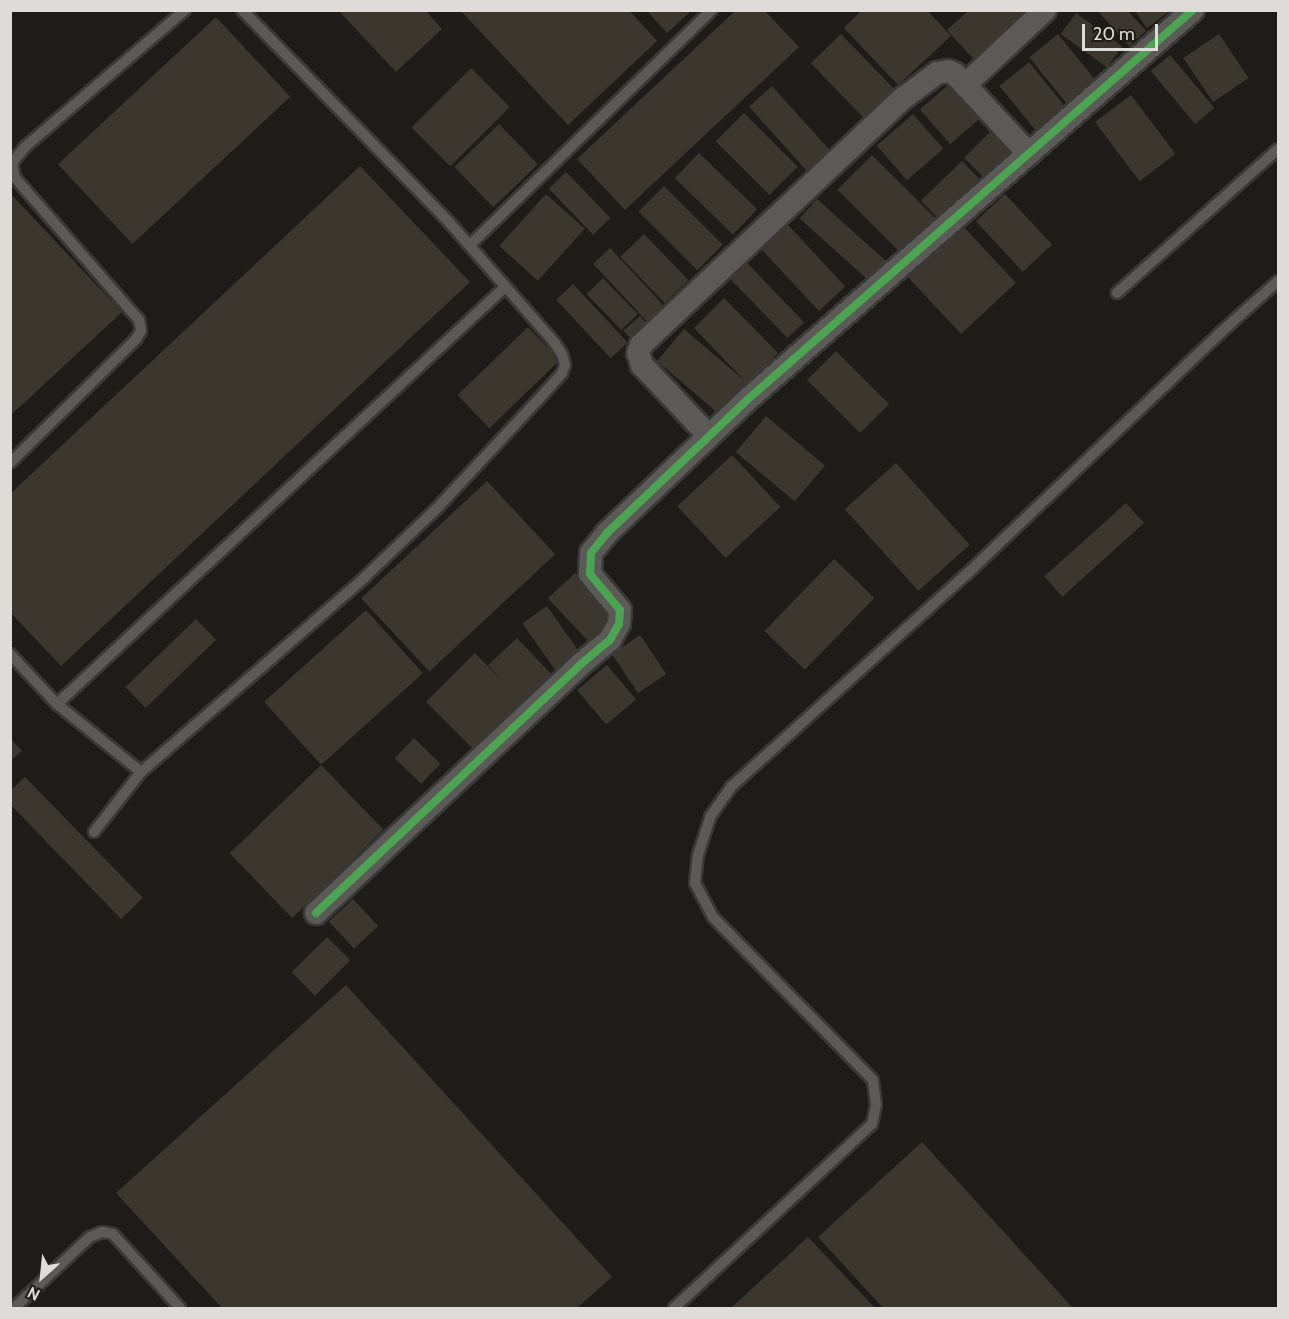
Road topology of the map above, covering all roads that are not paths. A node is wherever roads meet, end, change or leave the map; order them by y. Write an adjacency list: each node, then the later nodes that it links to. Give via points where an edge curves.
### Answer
1 (185, 10): 14 (lane, via 25,147 12,163 15,178 139,320 141,330)
2 (242, 10): 9 (lane)
3 (712, 10): 9 (lane)
4 (1045, 10): 6 (street)
5 (1193, 10): 8 (street)
6 (965, 85): 8 (street); 13 (street, via 955,74 937,73 902,99 641,345 638,352 642,364)
7 (1278, 149): 12 (lane)
8 (1029, 154): 13 (street)
9 (470, 245): 11 (lane)
10 (1278, 281): 22 (lane, via 967,574 732,786 710,817 698,855 695,883 713,918 873,1080 876,1106 872,1124)
11 (506, 286): 16 (lane); 17 (lane, via 562,354 562,373 473,472 365,577)
12 (1117, 293)
13 (709, 436): 19 (street, via 591,553 590,574 620,610 619,624 610,640)
14 (10, 463)
15 (10, 654): 16 (lane)
16 (57, 704): 17 (lane)
17 (141, 772): 18 (lane)
18 (94, 832)
19 (316, 913)
20 (14, 1308): 21 (lane, via 90,1237 102,1232 113,1234)
21 (180, 1308)
22 (674, 1308)

